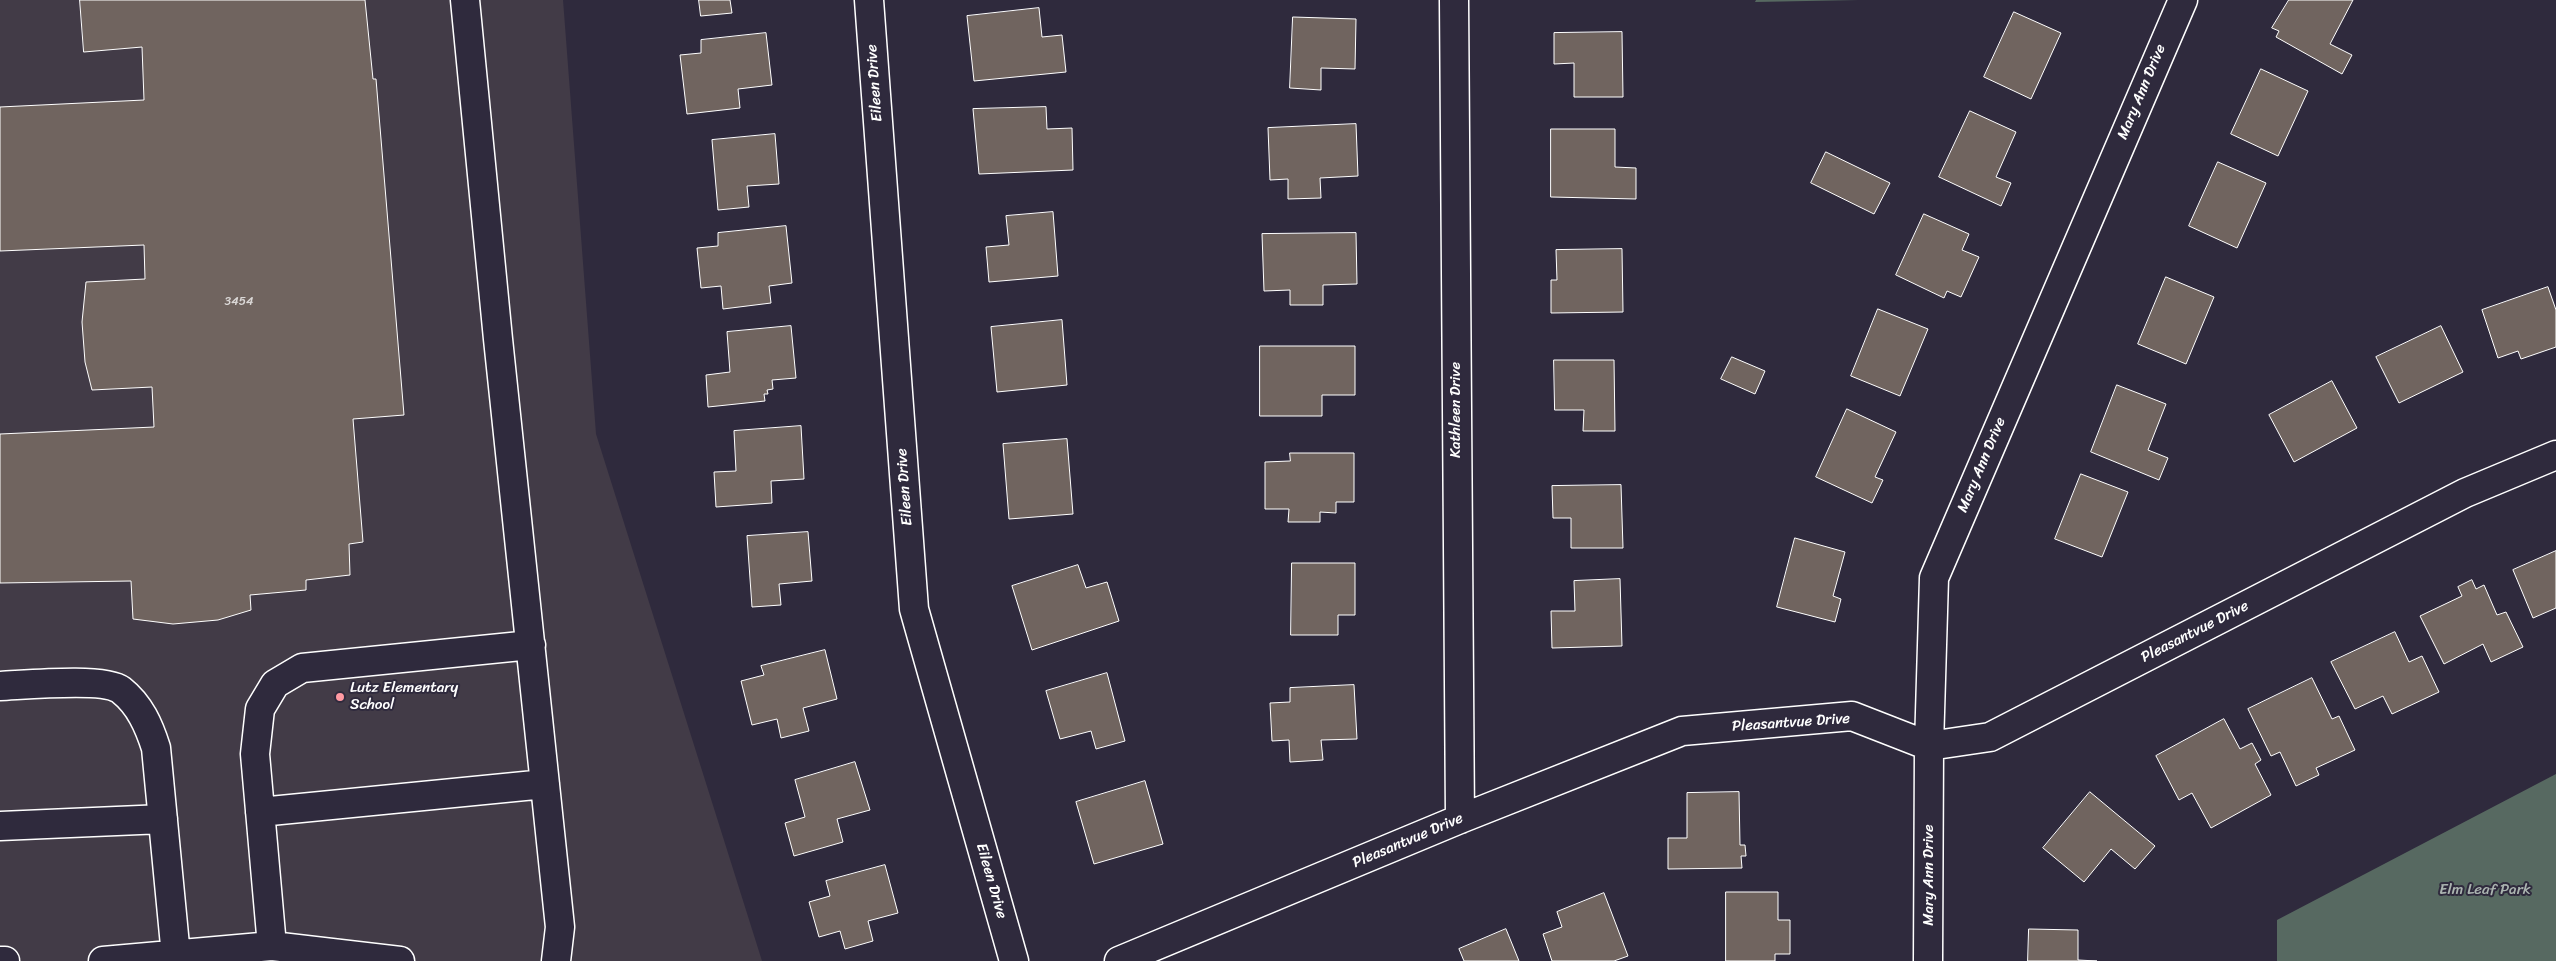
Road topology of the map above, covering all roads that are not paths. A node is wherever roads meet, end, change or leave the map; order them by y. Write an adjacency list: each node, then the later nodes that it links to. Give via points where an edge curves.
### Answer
1 (465, 0): 6 (street)
2 (869, 0): 21 (street, Eileen Drive, via 914,609)
3 (1454, 0): 12 (street, Kathleen Drive)
4 (2183, 0): 8 (street, Mary Ann Drive, via 1934,578)
5 (2556, 455): 8 (street, Pleasantvue Drive, via 2465,493 1990,738)
6 (530, 645): 9 (street); 10 (street, via 302,668 275,684 260,709 255,754)
7 (0, 686): 11 (street, via 85,682 120,689 147,719 156,748)
8 (1929, 746): 12 (street, Pleasantvue Drive, via 1852,716 1682,731); 23 (street, Mary Ann Drive)
9 (545, 784): 10 (street); 20 (street, via 560,927)
10 (260, 812): 14 (street)
11 (163, 819): 13 (street); 15 (street)
12 (1460, 819): 22 (street, Pleasantvue Drive)
13 (0, 826)
14 (272, 946): 15 (street); 19 (street)
15 (176, 956): 18 (street)
16 (0, 961): 17 (street)
17 (5, 961)
18 (103, 961)
19 (400, 961)
20 (556, 961)
21 (1014, 961)
22 (1119, 961)
23 (1928, 961)

